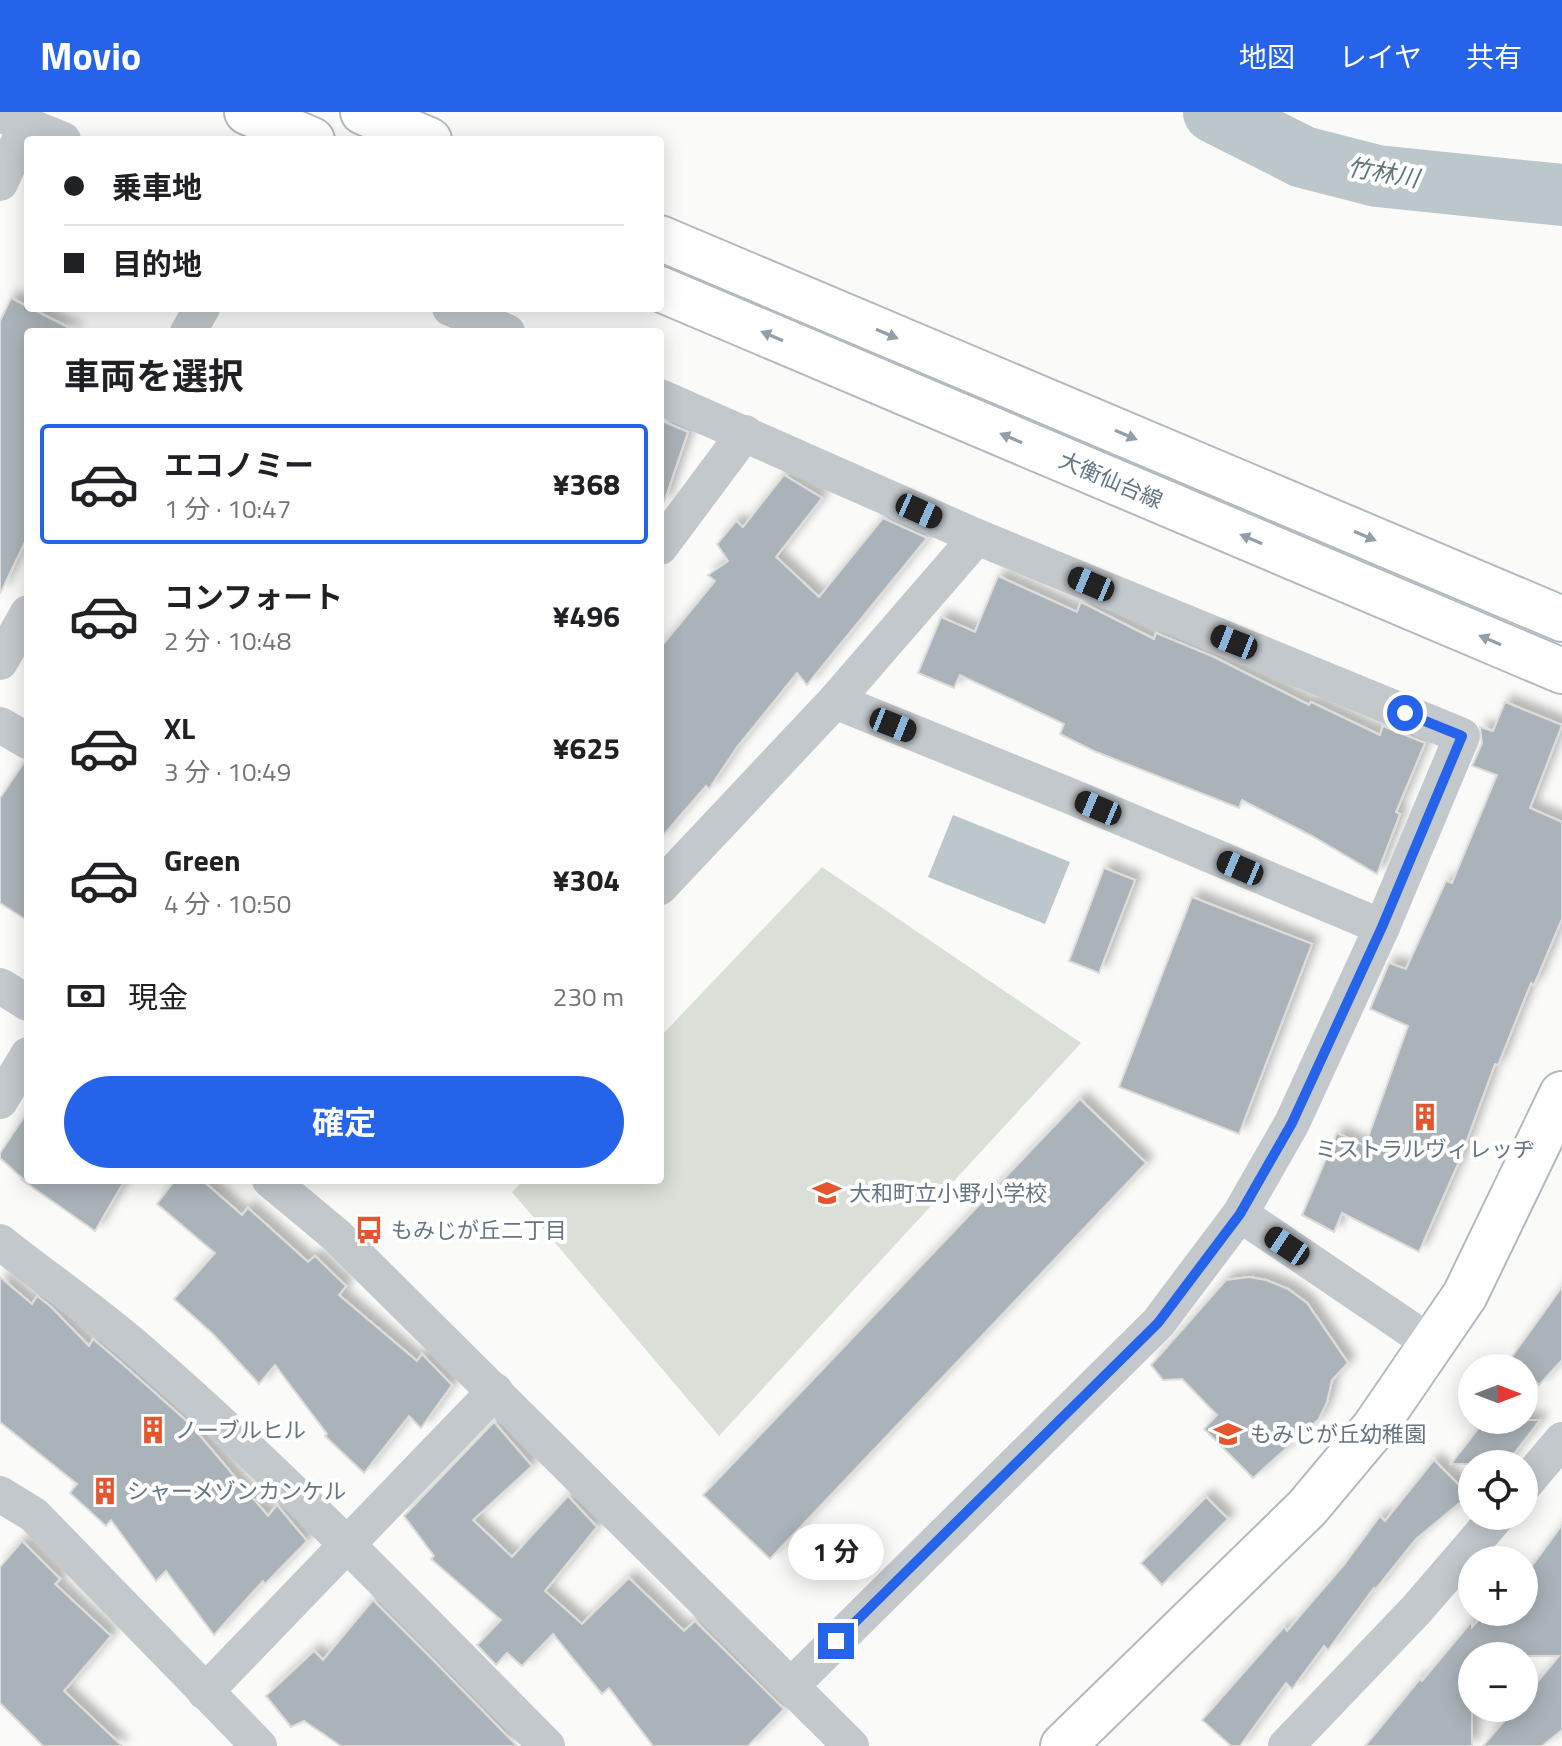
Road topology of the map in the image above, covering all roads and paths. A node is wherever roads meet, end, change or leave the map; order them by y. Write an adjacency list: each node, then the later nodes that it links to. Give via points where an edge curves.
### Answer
1 (247, 112): 5 (main road)
2 (363, 112): 6 (main road)
3 (14, 119): 4 (street); 7 (street)
4 (54, 136)
5 (303, 136)
6 (420, 136)
7 (0, 183)
8 (664, 240): 16 (main road, one-way to 16)
9 (664, 291): 19 (main road, 大衡仙台線, one-way to 9)
10 (458, 312): 11 (street)
11 (490, 328)
12 (664, 399): 13 (street)
13 (745, 433): 14 (street); 15 (street)
14 (977, 537): 20 (street); 24 (street, via 1462,736)
15 (664, 542)
16 (1562, 619)
17 (24, 620): 18 (street)
18 (0, 662)
19 (1562, 671)
20 (835, 701): 23 (street); 24 (street)
21 (0, 725): 22 (street)
22 (24, 739)
23 (664, 883)
24 (1382, 927): 31 (street, via 1292,1123)
25 (0, 986): 26 (street)
26 (24, 1001)
27 (24, 1062): 29 (street)
28 (1562, 1094): 33 (main road, via 1465,1295)
29 (0, 1101)
30 (275, 1184): 34 (street, via 336,1235)
31 (1240, 1214): 33 (street); 40 (street, via 1158,1323)
32 (0, 1242): 39 (street, via 132,1345)
33 (1432, 1344): 45 (main road, via 1374,1428 1307,1508)
34 (495, 1391): 39 (street); 40 (street)
35 (1562, 1440): 36 (street)
36 (1538, 1468)
37 (0, 1494): 41 (street, via 34,1515)
38 (1485, 1530): 46 (street)
39 (348, 1545): 41 (street); 43 (street)
40 (791, 1686): 44 (street)
41 (205, 1692): 42 (street)
42 (259, 1746)
43 (547, 1746)
44 (851, 1746)
45 (1063, 1746)
46 (1286, 1746)

